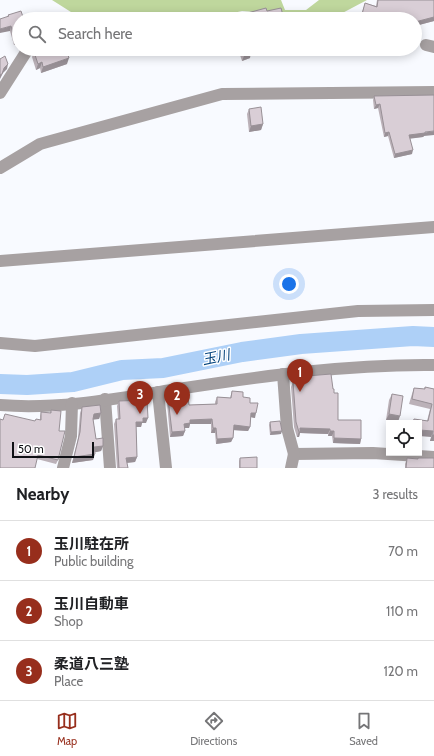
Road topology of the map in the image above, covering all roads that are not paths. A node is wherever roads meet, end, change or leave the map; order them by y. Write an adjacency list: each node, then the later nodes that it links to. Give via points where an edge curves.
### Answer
1 (24, 56): 3 (street)
2 (434, 92): 4 (street, via 222,94 40,144)
3 (0, 93)
4 (0, 168)
5 (434, 227): 6 (street)
6 (0, 261)
7 (434, 310): 8 (street, via 358,311 35,346)
8 (0, 343)
9 (434, 365): 10 (street, via 378,366)
10 (283, 374): 11 (street); 15 (street, via 286,428)
11 (158, 392): 12 (street); 19 (street)
12 (105, 399): 13 (street); 18 (street)
13 (72, 403): 14 (street, via 18,407); 17 (street, via 71,436)
14 (0, 405)
15 (294, 454): 16 (street, via 373,453); 20 (street)
16 (434, 457)
17 (63, 468)
18 (110, 468)
19 (166, 468)
20 (291, 468)

